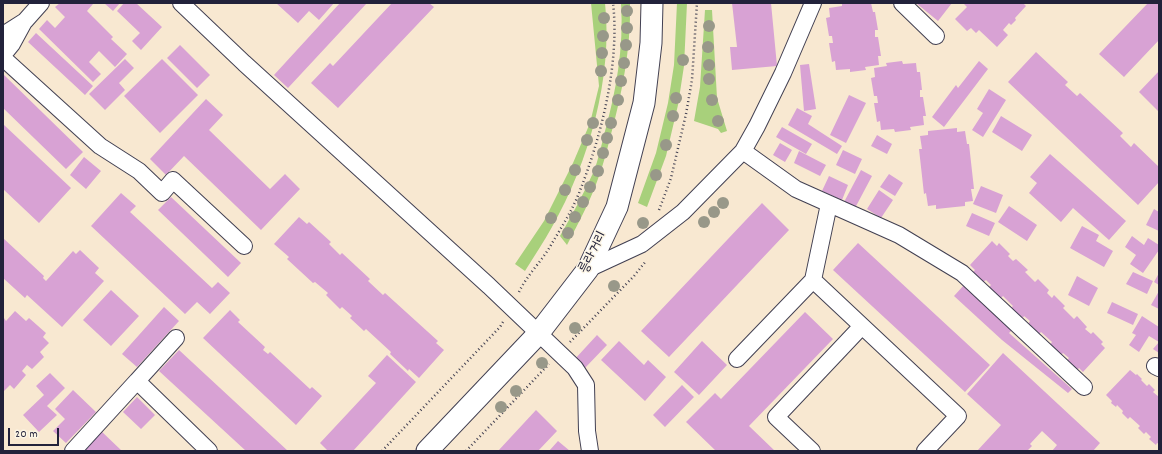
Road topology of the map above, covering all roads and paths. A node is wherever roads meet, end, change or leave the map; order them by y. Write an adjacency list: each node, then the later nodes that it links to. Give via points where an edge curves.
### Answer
1 (41, 3): 7 (street)
2 (181, 3): 17 (street)
3 (613, 3): 17 (path, via 615,42 601,128 578,194 550,246 520,289)
4 (652, 3): 15 (main road, 릉라거리, via 651,43 644,103 617,207)
5 (813, 3): 12 (street, via 780,80)
6 (902, 3): 9 (street)
7 (24, 21): 8 (street); 10 (street)
8 (3, 35)
9 (936, 36)
10 (3, 55)
11 (3, 58): 14 (street, via 100,146 139,171 162,193 173,180)
12 (742, 151): 13 (street, via 796,189); 15 (street, via 683,212 642,244)
13 (829, 204): 16 (street); 23 (street, via 898,235 962,273)
14 (244, 246)
15 (588, 269): 19 (main road, 릉라거리)
16 (813, 280): 18 (street); 21 (street)
17 (511, 308): 19 (street); 26 (path, via 500,327)
18 (862, 326): 29 (street, via 776,417); 30 (street, via 958,416)
19 (538, 334): 27 (main road, 릉라거리); 28 (street, via 575,368 586,385)
20 (176, 338): 22 (street)
21 (737, 359)
22 (137, 381): 24 (street); 25 (street)
23 (1084, 387)
24 (73, 451)
25 (209, 451)
26 (382, 451)
27 (427, 451)
28 (590, 451)
29 (812, 451)
30 (925, 451)

